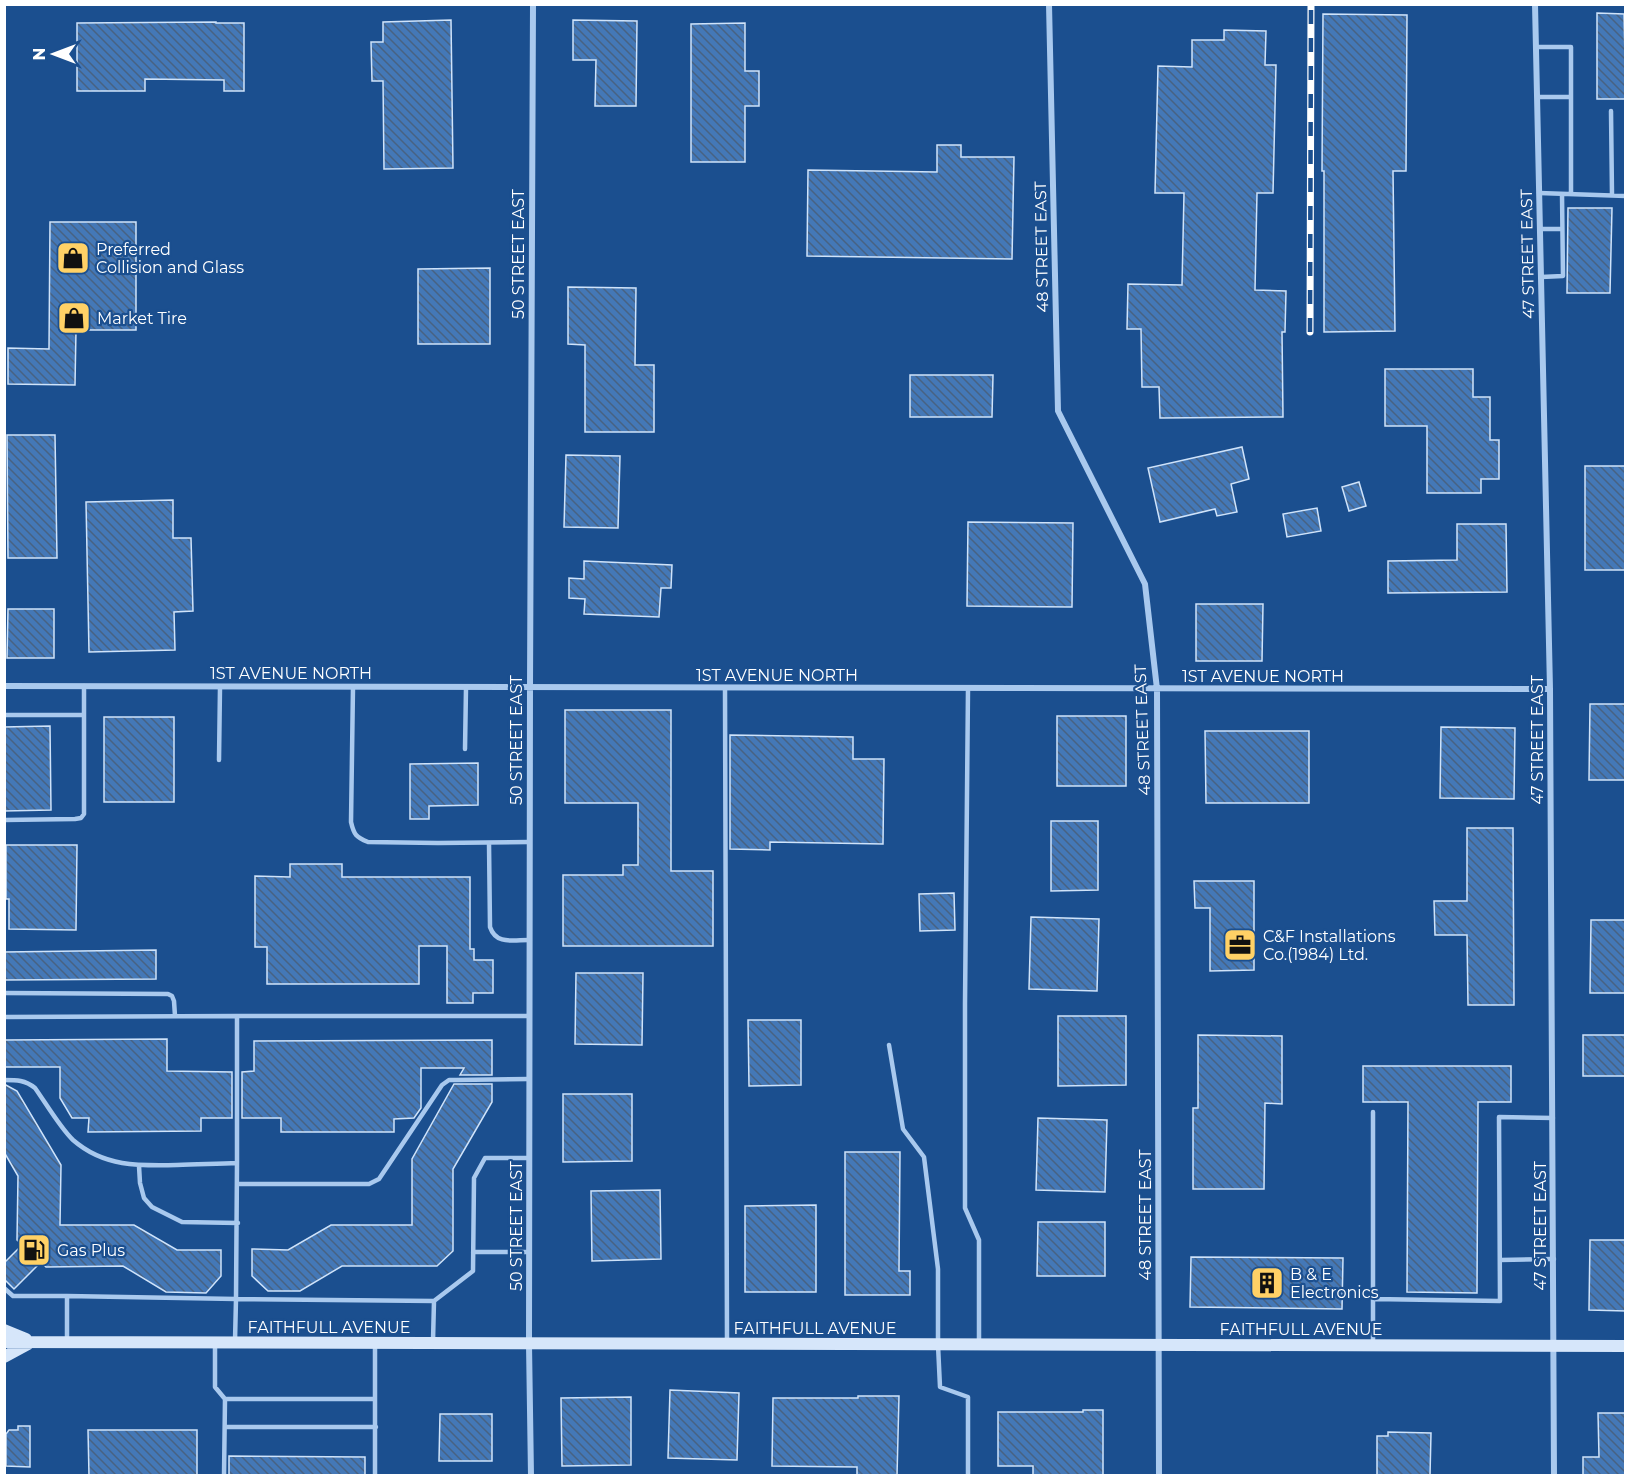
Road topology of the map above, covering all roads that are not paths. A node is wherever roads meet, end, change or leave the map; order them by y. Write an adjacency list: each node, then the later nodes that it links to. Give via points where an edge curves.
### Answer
1 (533, 4): 21 (street, 50 STREET EAST)
2 (1049, 4): 24 (street, 48 STREET EAST, via 1058,411 1145,584)
3 (1535, 4): 4 (street, 47 STREET EAST)
4 (1536, 47): 5 (street, 47 STREET EAST); 6 (lane, via 1571,47)
5 (1537, 97): 6 (lane); 8 (street, 47 STREET EAST)
6 (1570, 97): 10 (lane)
7 (1611, 111): 11 (lane)
8 (1539, 193): 9 (lane); 13 (street, 47 STREET EAST)
9 (1562, 194): 10 (lane); 14 (lane)
10 (1571, 194): 11 (lane)
11 (1612, 195): 12 (lane)
12 (1626, 196)
13 (1540, 229): 14 (lane); 15 (street, 47 STREET EAST)
14 (1562, 229): 15 (lane, via 1563,276)
15 (1541, 277): 25 (street, 47 STREET EAST)
16 (4, 686): 17 (street, 1ST AVENUE NORTH)
17 (84, 686): 18 (street, 1ST AVENUE NORTH); 27 (lane)
18 (220, 687): 19 (street, 1ST AVENUE NORTH); 29 (lane)
19 (353, 687): 20 (street, 1ST AVENUE NORTH); 32 (lane, via 354,833 368,842)
20 (466, 688): 21 (street, 1ST AVENUE NORTH); 28 (lane)
21 (530, 688): 22 (street, 1ST AVENUE NORTH); 31 (street, 50 STREET EAST)
22 (725, 688): 23 (street, 1ST AVENUE NORTH); 67 (lane)
23 (968, 689): 24 (street, 1ST AVENUE NORTH); 69 (lane, via 965,1208 979,1240)
24 (1157, 689): 25 (street, 1ST AVENUE NORTH); 70 (street, 48 STREET EAST)
25 (1550, 689): 43 (street, 47 STREET EAST)
26 (4, 714): 27 (lane)
27 (84, 715): 30 (lane, via 81,818)
28 (465, 749)
29 (219, 760)
30 (4, 820)
31 (529, 842): 32 (lane); 33 (street, 50 STREET EAST)
32 (489, 843): 33 (lane, via 492,934 503,940)
33 (529, 940): 37 (street, 50 STREET EAST)
34 (4, 993): 35 (lane, via 168,994 174,1001)
35 (175, 1016): 36 (lane); 38 (lane)
36 (237, 1016): 37 (lane); 45 (lane)
37 (529, 1016): 41 (street, 50 STREET EAST)
38 (4, 1017)
39 (889, 1045): 68 (lane, via 903,1129 924,1157 938,1269)
40 (4, 1080): 46 (lane, via 29,1083 35,1088 71,1138 84,1148 101,1158)
41 (529, 1080): 44 (street, 50 STREET EAST); 47 (lane, via 449,1080 442,1084 379,1179 369,1184)
42 (1373, 1112): 56 (lane)
43 (1552, 1118): 51 (street, 47 STREET EAST); 52 (lane, via 1499,1117)
44 (529, 1158): 49 (lane, via 485,1158 474,1178); 50 (street, 50 STREET EAST)
45 (237, 1163): 46 (lane); 47 (lane)
46 (140, 1166): 48 (lane, via 144,1198 152,1207 182,1222)
47 (237, 1184): 48 (lane)
48 (238, 1223): 55 (lane)
49 (473, 1252): 50 (lane); 57 (lane, via 473,1271)
50 (529, 1252): 66 (street, 50 STREET EAST)
51 (1554, 1259): 52 (lane); 73 (street, 47 STREET EAST)
52 (1500, 1260): 56 (lane, via 1500,1300)
53 (4, 1288): 54 (lane, via 13,1296)
54 (68, 1296): 55 (lane); 61 (lane)
55 (236, 1299): 57 (lane); 63 (lane)
56 (1373, 1299): 71 (lane)
57 (434, 1300): 65 (lane)
58 (4, 1330): 60 (street)
59 (4, 1342): 60 (street, FAITHFULL AVENUE)
60 (32, 1342): 61 (street, FAITHFULL AVENUE); 74 (street)
61 (68, 1342): 62 (street, FAITHFULL AVENUE)
62 (215, 1343): 63 (street, FAITHFULL AVENUE); 75 (lane, via 215,1387)
63 (235, 1343): 64 (street, FAITHFULL AVENUE)
64 (375, 1344): 65 (street, FAITHFULL AVENUE); 76 (lane)
65 (433, 1344): 66 (street, FAITHFULL AVENUE)
66 (529, 1344): 67 (street, FAITHFULL AVENUE); 81 (street, 50 STREET EAST)
67 (727, 1344): 68 (street, FAITHFULL AVENUE)
68 (938, 1345): 69 (street, FAITHFULL AVENUE); 82 (lane, via 940,1387 968,1397)
69 (979, 1345): 70 (street, FAITHFULL AVENUE)
70 (1158, 1346): 71 (street, FAITHFULL AVENUE); 83 (street, 48 STREET EAST)
71 (1373, 1346): 73 (street, FAITHFULL AVENUE)
72 (1626, 1346): 73 (street, FAITHFULL AVENUE)
73 (1554, 1347): 84 (street, 47 STREET EAST)
74 (4, 1357)
75 (225, 1399): 76 (lane); 77 (lane)
76 (375, 1399): 78 (lane)
77 (225, 1427): 78 (lane); 79 (lane)
78 (376, 1427): 80 (lane)
79 (224, 1476)
80 (375, 1476)
81 (531, 1476)
82 (968, 1476)
83 (1159, 1476)
84 (1554, 1476)

